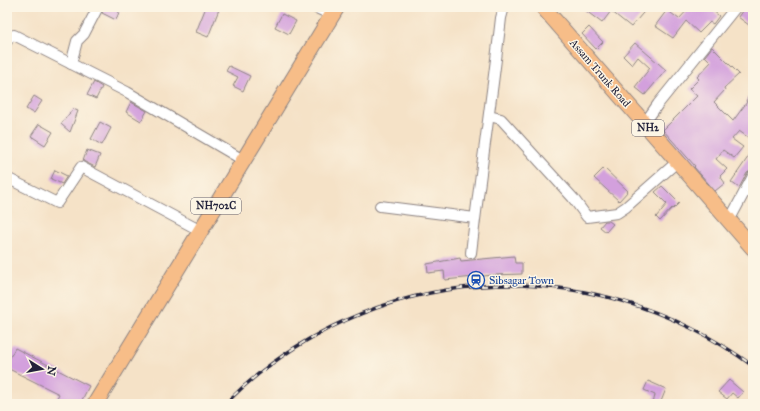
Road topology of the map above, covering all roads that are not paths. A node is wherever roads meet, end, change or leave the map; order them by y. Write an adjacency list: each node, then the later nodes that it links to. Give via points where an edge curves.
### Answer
1 (98, 7): 8 (street, via 84,34 77,41)
2 (314, 7): 6 (street)
3 (504, 7): 9 (street)
4 (543, 7): 10 (highway, Assam Trunk Road / NH2)
5 (736, 7): 10 (street)
6 (335, 11): 11 (highway, NH702C)
7 (7, 41): 8 (street, via 9,37 14,36)
8 (71, 64): 11 (street, via 127,92)
9 (489, 116): 12 (street, via 501,120 573,198 587,217 617,214); 16 (street)
10 (644, 124): 12 (highway, Assam Trunk Road / NH2)
11 (243, 160): 18 (highway, NH702C)
12 (677, 162): 17 (highway, Assam Trunk Road / NH2)
13 (753, 176): 17 (street)
14 (7, 178): 18 (street, via 57,203 81,167)
15 (380, 206): 16 (street)
16 (475, 218): 20 (street)
17 (729, 221): 19 (highway, Assam Trunk Road / NH2)
18 (201, 230): 21 (highway, NH702C)
19 (753, 248)
20 (471, 253)
21 (95, 404)

